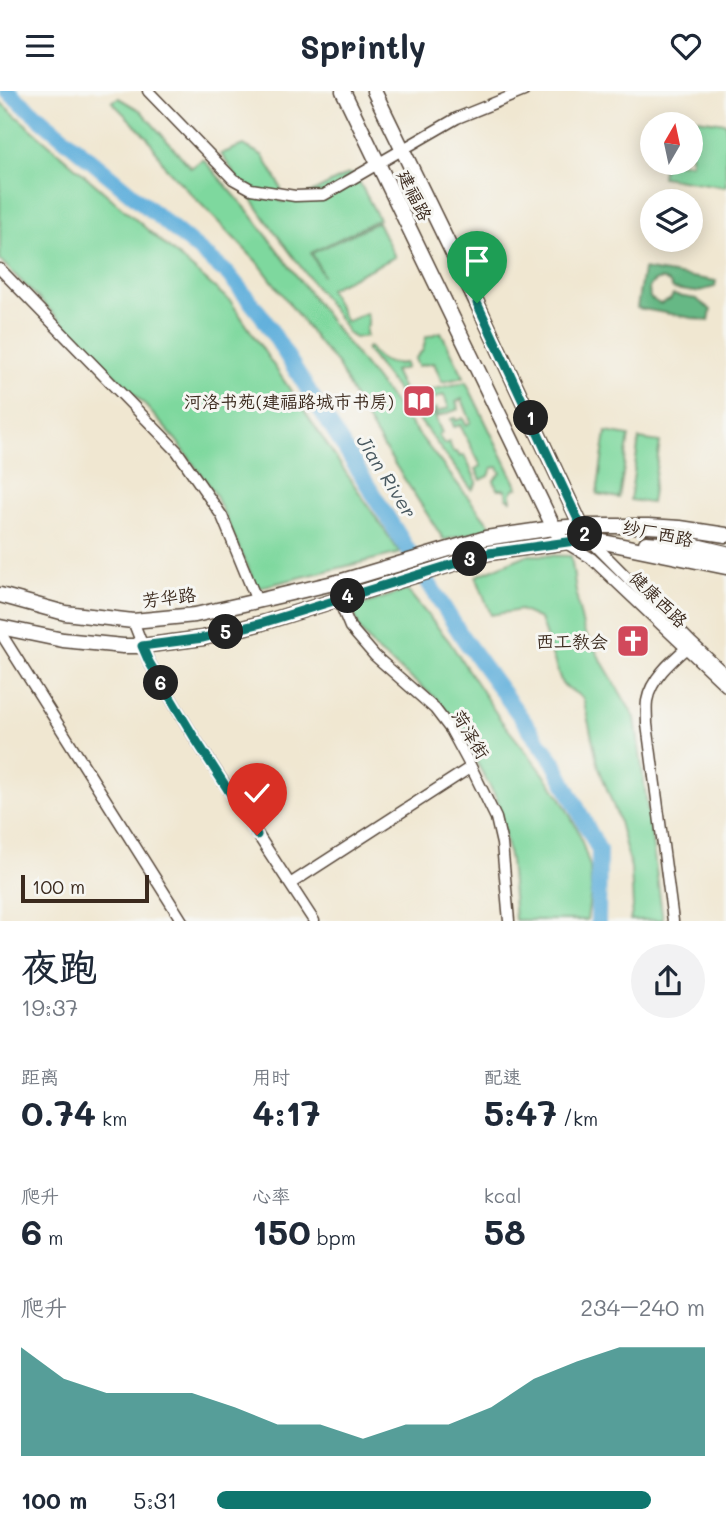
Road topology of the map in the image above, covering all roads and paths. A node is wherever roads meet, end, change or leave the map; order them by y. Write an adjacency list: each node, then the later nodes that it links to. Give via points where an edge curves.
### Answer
1 (148, 91): 6 (street, via 233,179 251,189 324,195)
2 (343, 91): 6 (main road, 建福路)
3 (374, 91): 5 (main road, 建福路)
4 (524, 91): 5 (street, via 457,118)
5 (402, 151): 6 (street); 8 (main road, 建福路)
6 (379, 164): 9 (main road, 建福路)
7 (0, 269): 20 (street, via 177,451 222,516)
8 (581, 526): 9 (main road, 纱厂西路); 10 (main road, 纱厂西路, via 648,526); 11 (main road, 建福路)
9 (554, 528): 12 (main road, 建福路); 13 (main road, 纱厂西路)
10 (726, 535)
11 (589, 539): 12 (main road, 纱厂西路); 14 (main road); 16 (main road, 纱厂西路); 24 (street, 健康西路)
12 (564, 541): 13 (main road, 纱厂西路); 24 (street, 健康西路, via 591,558)
13 (488, 545): 17 (main road, 纱厂西路); 19 (main road, 纱厂西路)
14 (688, 545): 15 (highway)
15 (726, 552)
16 (726, 566)
17 (342, 581): 20 (main road, 芳华路)
18 (0, 595): 21 (main road, 芳华路, via 65,613)
19 (342, 597): 23 (main road, via 203,638); 27 (street, 菏泽街, via 350,627 375,656 435,709)
20 (257, 601): 21 (main road, 芳华路, via 195,615)
21 (133, 621): 23 (street)
22 (0, 629): 23 (main road); 29 (street)
23 (142, 646): 28 (street, via 194,737)
24 (689, 646): 25 (street, 健康西路); 26 (street, 健康西路); 32 (street, via 653,684 647,701)
25 (726, 675)
26 (726, 686)
27 (471, 767): 28 (street); 31 (street, 菏泽街, via 496,818)
28 (290, 884): 30 (street)
29 (182, 921)
30 (314, 921)
31 (509, 921)
32 (673, 921)

